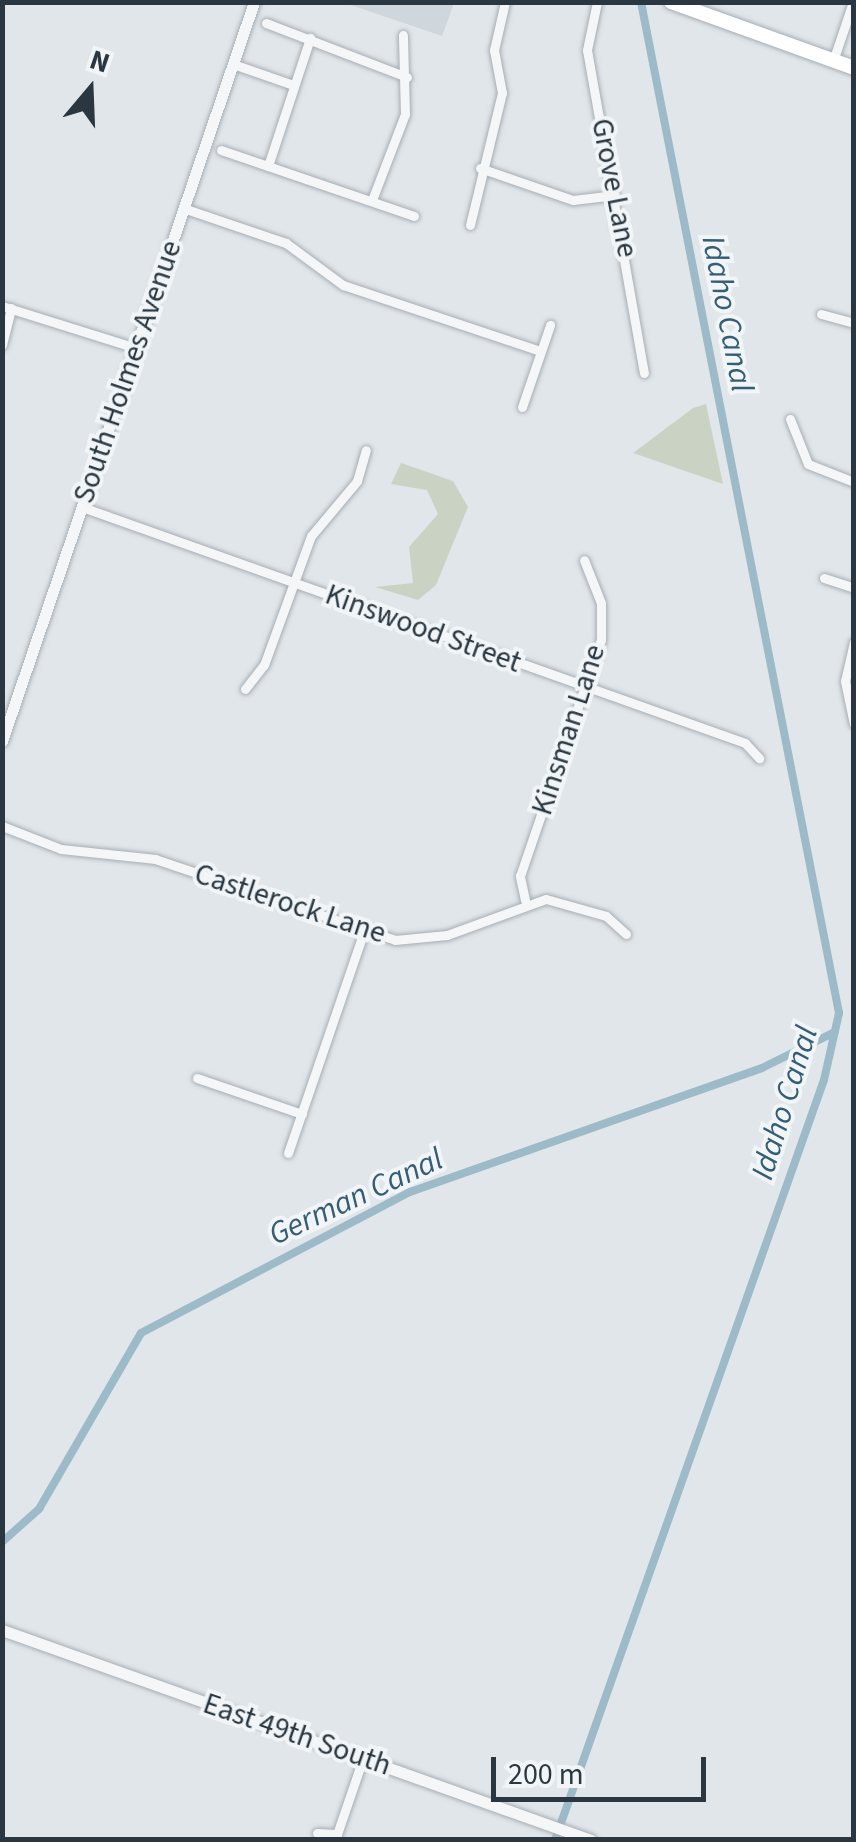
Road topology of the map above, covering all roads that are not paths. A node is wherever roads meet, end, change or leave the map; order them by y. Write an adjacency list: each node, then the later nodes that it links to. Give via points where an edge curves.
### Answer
1 (254, 2): 10 (street, South Holmes Avenue)
2 (504, 2): 16 (street, via 494,50 502,94)
3 (597, 2): 17 (street, Grove Lane, via 588,50)
4 (671, 2): 9 (main road)
5 (853, 2): 9 (street)
6 (266, 23): 8 (street)
7 (403, 35): 12 (street)
8 (310, 38): 12 (street); 13 (street)
9 (832, 61): 11 (main road)
10 (233, 64): 13 (street); 19 (street, South Holmes Avenue)
11 (854, 68)
12 (407, 77): 18 (street, via 400,132)
13 (290, 84): 15 (street)
14 (222, 150): 15 (street)
15 (268, 166): 18 (street)
16 (480, 168): 17 (street, via 573,200); 21 (street)
17 (615, 195): 29 (street, Grove Lane)
18 (372, 200): 20 (street)
19 (183, 208): 27 (street, South Holmes Avenue); 28 (street, via 286,242 343,284)
20 (414, 216)
21 (470, 225)
22 (7, 307): 26 (street); 27 (street)
23 (820, 314): 24 (street)
24 (854, 324)
25 (550, 325): 28 (street)
26 (2, 345)
27 (136, 348): 34 (street, South Holmes Avenue)
28 (540, 352): 30 (street)
29 (644, 373)
30 (522, 407)
31 (790, 420): 33 (street, via 808,464)
32 (366, 450): 37 (street, via 357,481 319,524)
33 (854, 482)
34 (82, 507): 37 (street, Kinswood Street); 43 (street, South Holmes Avenue)
35 (584, 560): 40 (street, Kinsman Lane, via 602,620)
36 (824, 578): 38 (street)
37 (292, 583): 40 (street, Kinswood Street); 41 (street, via 264,666)
38 (854, 588)
39 (854, 642): 42 (street, via 845,681)
40 (585, 686): 44 (street, Kinswood Street, via 745,743); 46 (street, Kinsman Lane, via 520,876)
41 (244, 688)
42 (854, 724)
43 (2, 741)
44 (758, 758)
45 (2, 826): 47 (street, Castlerock Lane, via 61,849 156,859)
46 (525, 900): 47 (street, Castlerock Lane, via 431,939); 48 (street, Castlerock Lane, via 572,903)
47 (364, 931): 50 (street)
48 (626, 934)
49 (197, 1078): 50 (street)
50 (302, 1114): 51 (street)
51 (288, 1153)
52 (2, 1630): 53 (street, East 49th South)
53 (363, 1758): 55 (street); 56 (street, East 49th South)
54 (317, 1832): 55 (street)
55 (336, 1837)
56 (591, 1840)

